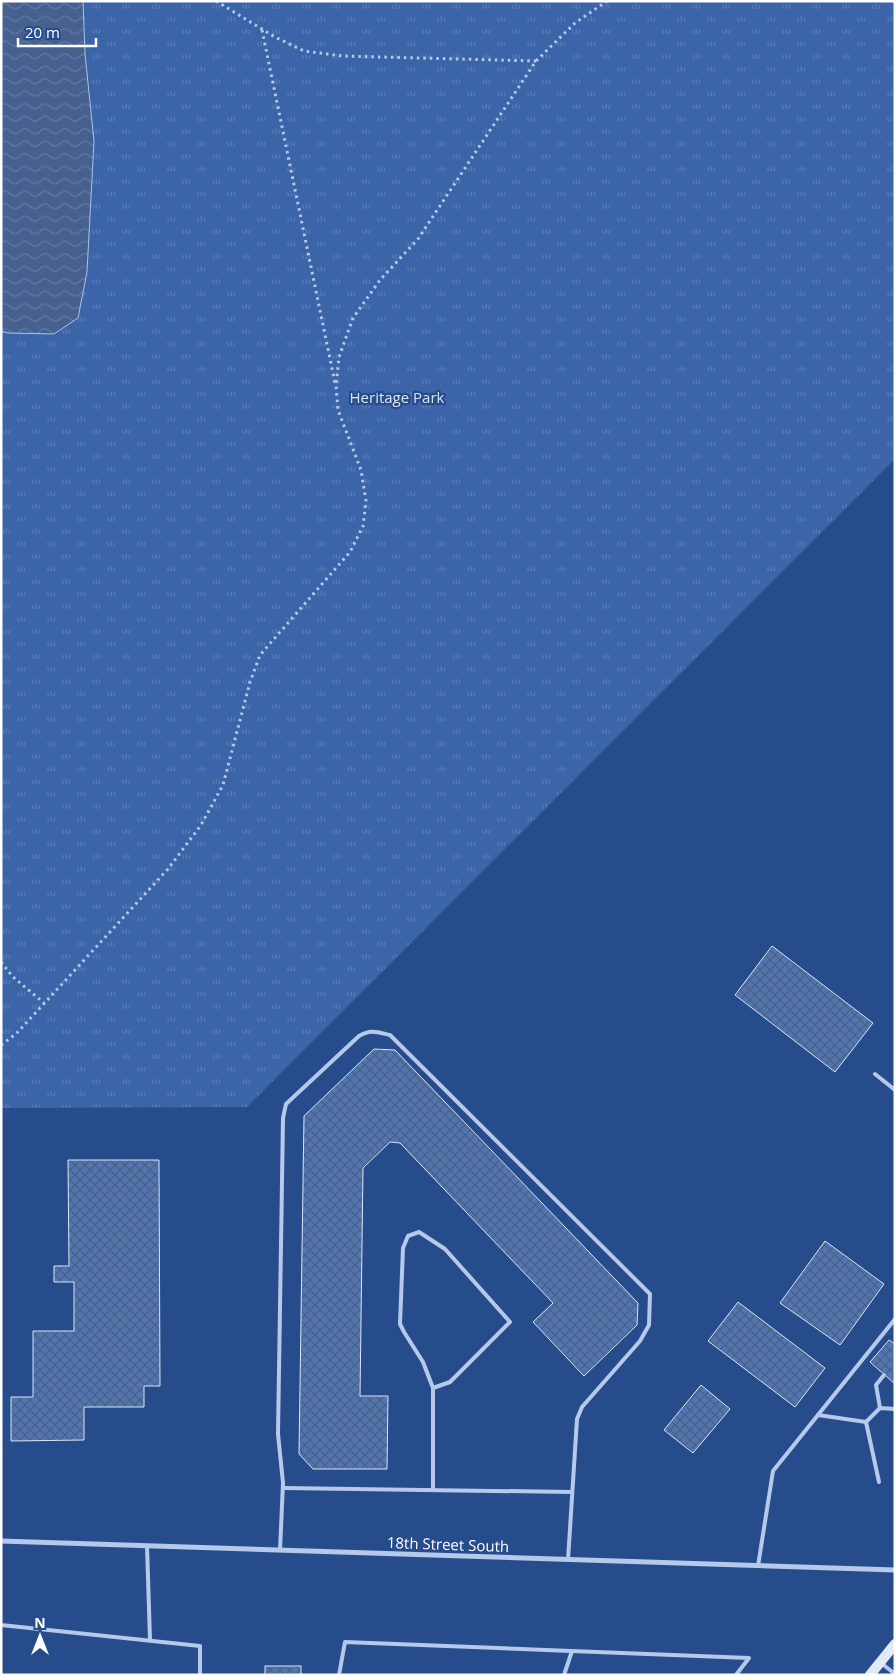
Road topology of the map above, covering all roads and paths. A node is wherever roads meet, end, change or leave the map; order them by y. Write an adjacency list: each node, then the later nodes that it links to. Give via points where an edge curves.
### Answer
1 (216, 1): 3 (path)
2 (607, 1): 4 (path, via 575,23)
3 (262, 30): 4 (path, via 304,51 343,56); 5 (path)
4 (536, 61): 5 (path, via 418,239 380,280 353,318 339,357)
5 (336, 386): 7 (path, via 338,410 361,470 366,501 363,526 350,552 260,655 223,785 201,825 168,869)
6 (1, 962): 7 (path)
7 (44, 1004): 8 (path)
8 (1, 1045)
9 (875, 1074): 10 (lane)
10 (895, 1090)
11 (895, 1319): 16 (lane)
12 (884, 1375): 14 (lane, via 876,1384)
13 (433, 1388): 13 (lane, via 424,1362 400,1324 403,1248 408,1236 419,1232 445,1249 510,1322 450,1382); 20 (lane)
14 (880, 1408): 15 (lane); 17 (lane)
15 (895, 1408)
16 (818, 1415): 17 (lane); 26 (lane, via 773,1471)
17 (866, 1422): 18 (lane)
18 (879, 1482)
19 (283, 1488): 20 (lane); 21 (lane, via 278,1434 283,1118 286,1104 300,1089 359,1036 377,1032 390,1035 650,1294 649,1325 640,1341 582,1407 577,1419); 24 (lane)
20 (432, 1490): 21 (lane)
21 (572, 1492): 25 (lane)
22 (1, 1541): 23 (street, 18th Street South)
23 (147, 1546): 24 (street, 18th Street South); 29 (lane)
24 (280, 1550): 25 (street, 18th Street South)
25 (568, 1560): 26 (street, 18th Street South)
26 (758, 1566): 27 (street, 18th Street South)
27 (895, 1570)
28 (1, 1626): 29 (lane)
29 (150, 1640): 34 (lane, via 200,1646)
30 (895, 1644): 32 (main road)
31 (572, 1651): 35 (lane, via 345,1642); 36 (lane); 37 (lane, via 749,1658)
32 (880, 1662): 33 (lane); 38 (main road)
33 (895, 1674)
34 (200, 1675)
35 (339, 1675)
36 (564, 1675)
37 (736, 1675)
38 (870, 1675)

